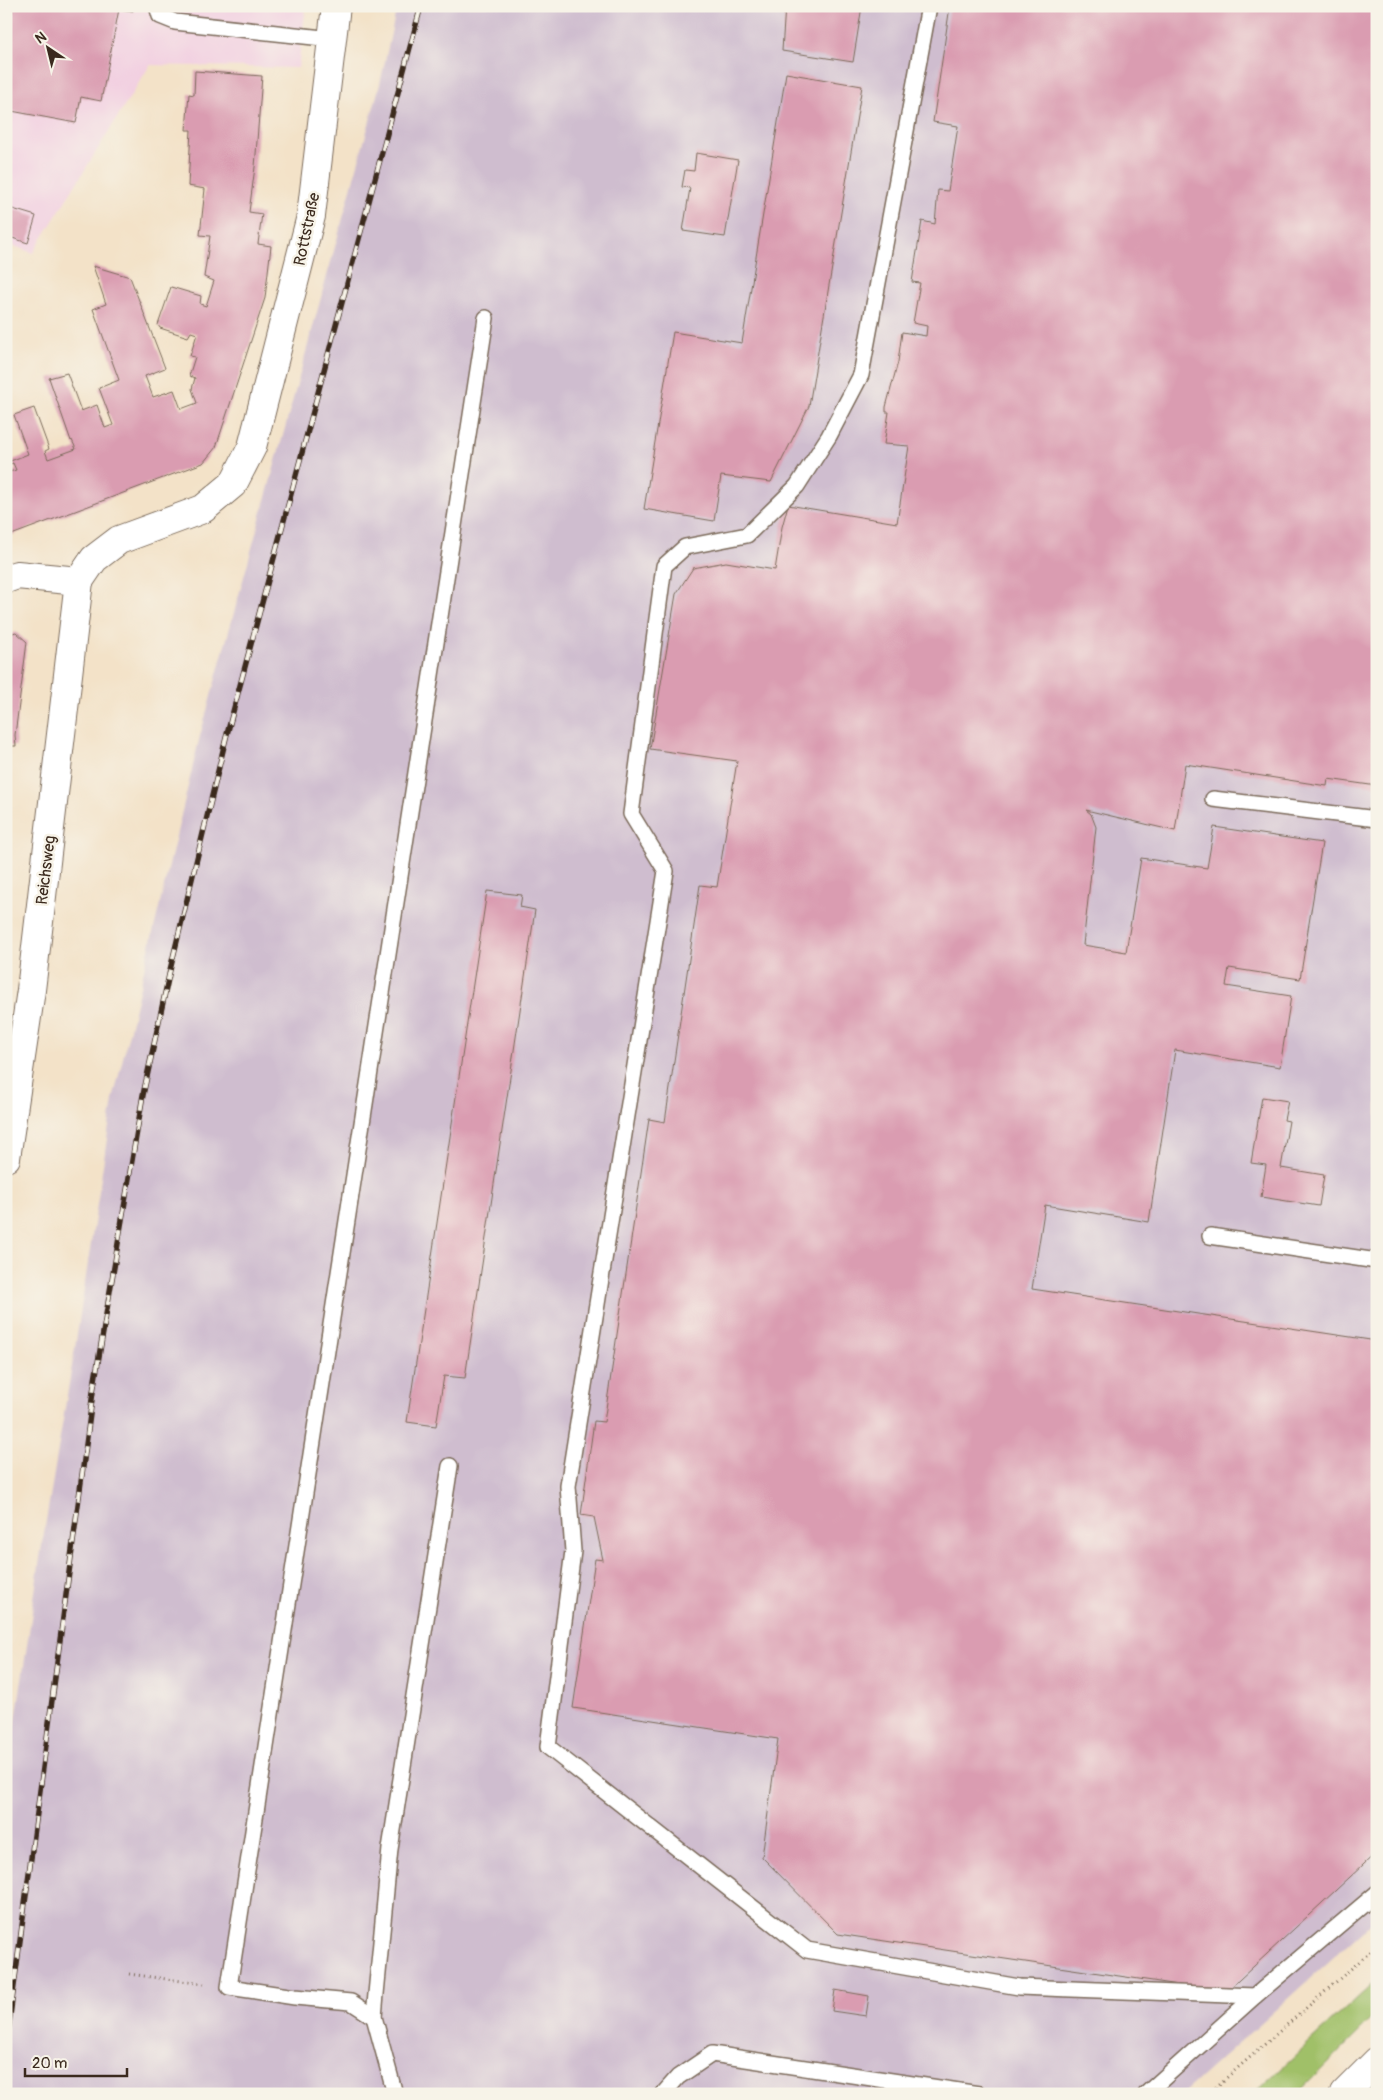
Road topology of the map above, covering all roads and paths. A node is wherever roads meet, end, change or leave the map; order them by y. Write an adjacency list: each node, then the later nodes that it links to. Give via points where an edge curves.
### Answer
1 (157, 6): 4 (lane, via 160,16 175,22)
2 (336, 6): 4 (street, Rottstraße)
3 (929, 6): 18 (lane, via 861,374 829,436 797,486 747,535 685,547 664,566 632,814 666,871 568,1486 573,1551 548,1747 806,1950 1019,1987)
4 (332, 39): 7 (street, Rottstraße, via 311,216 252,447 233,484 204,509 120,540 94,559)
5 (486, 318): 17 (lane)
6 (6, 578): 7 (street, via 17,574)
7 (79, 581): 10 (street, Reichsweg, via 31,990)
8 (1213, 799): 9 (lane)
9 (1377, 819)
10 (6, 1158)
11 (1210, 1236): 12 (lane)
12 (1377, 1261)
13 (450, 1466): 19 (lane, via 390,1849)
14 (1377, 1893): 18 (lane)
15 (1377, 1946): 26 (path)
16 (130, 1974): 17 (path)
17 (229, 1987): 19 (lane, via 351,2002)
18 (1255, 1996): 25 (lane)
19 (374, 2017): 22 (lane)
20 (1377, 2061): 21 (street)
21 (1351, 2091)
22 (395, 2094)
23 (663, 2094): 24 (lane, via 678,2076 712,2054)
24 (980, 2094)
25 (1146, 2094)
26 (1208, 2094)

